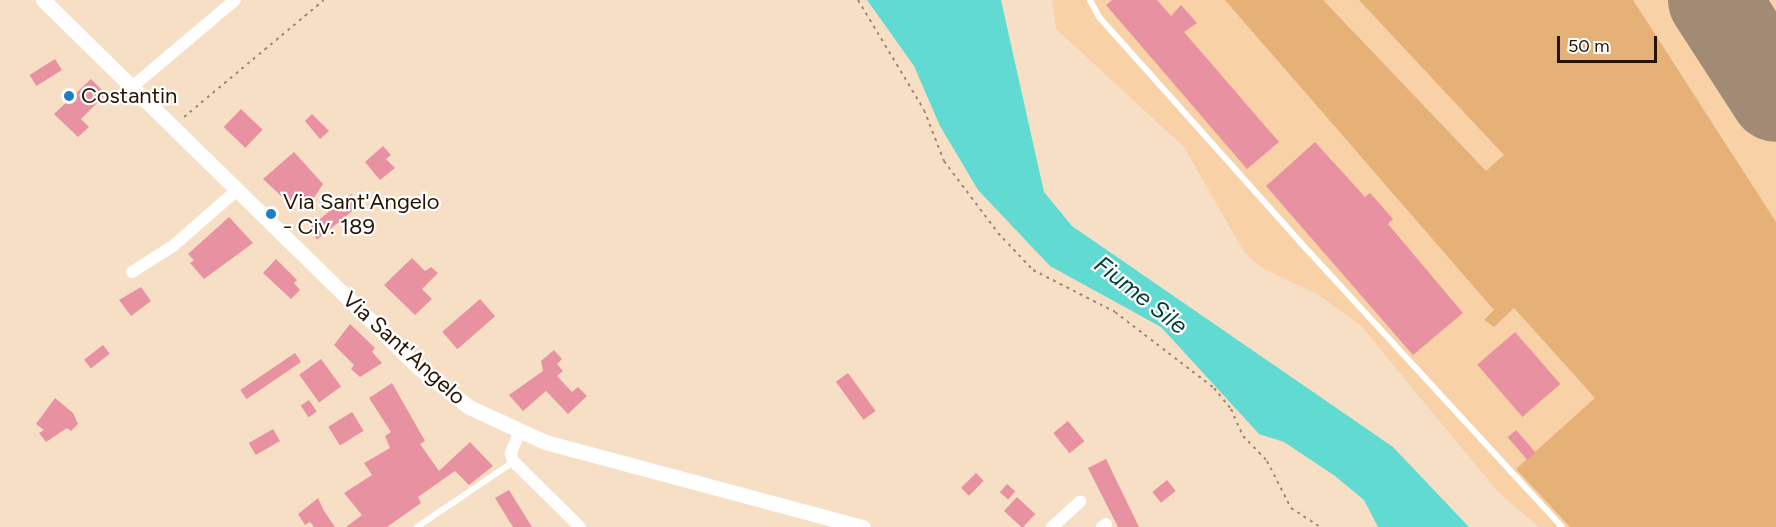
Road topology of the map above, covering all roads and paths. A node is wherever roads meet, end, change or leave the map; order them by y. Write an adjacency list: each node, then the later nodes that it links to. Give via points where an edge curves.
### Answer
1 (43, 0): 6 (street, Via Sant'Angelo)
2 (235, 0): 6 (street)
3 (324, 0): 7 (path)
4 (858, 0): 17 (path, via 924,110 944,161 998,233 1032,270 1114,312 1214,388 1231,409 1243,436 1267,462 1291,508)
5 (1090, 0): 18 (lane, via 1100,17 1292,234)
6 (132, 87): 7 (street, Via Sant'Angelo)
7 (173, 127): 8 (street, Via Sant'Angelo)
8 (237, 190): 9 (street, via 173,246); 10 (street, Via Sant'Angelo, via 436,382 469,407)
9 (132, 272)
10 (519, 433): 11 (street, via 511,453); 15 (street, Via Sant'Angelo)
11 (513, 461): 13 (street); 14 (lane)
12 (1080, 502): 16 (street)
13 (576, 526)
14 (417, 527)
15 (863, 527)
16 (1052, 527)
17 (1320, 527)
18 (1562, 527)

